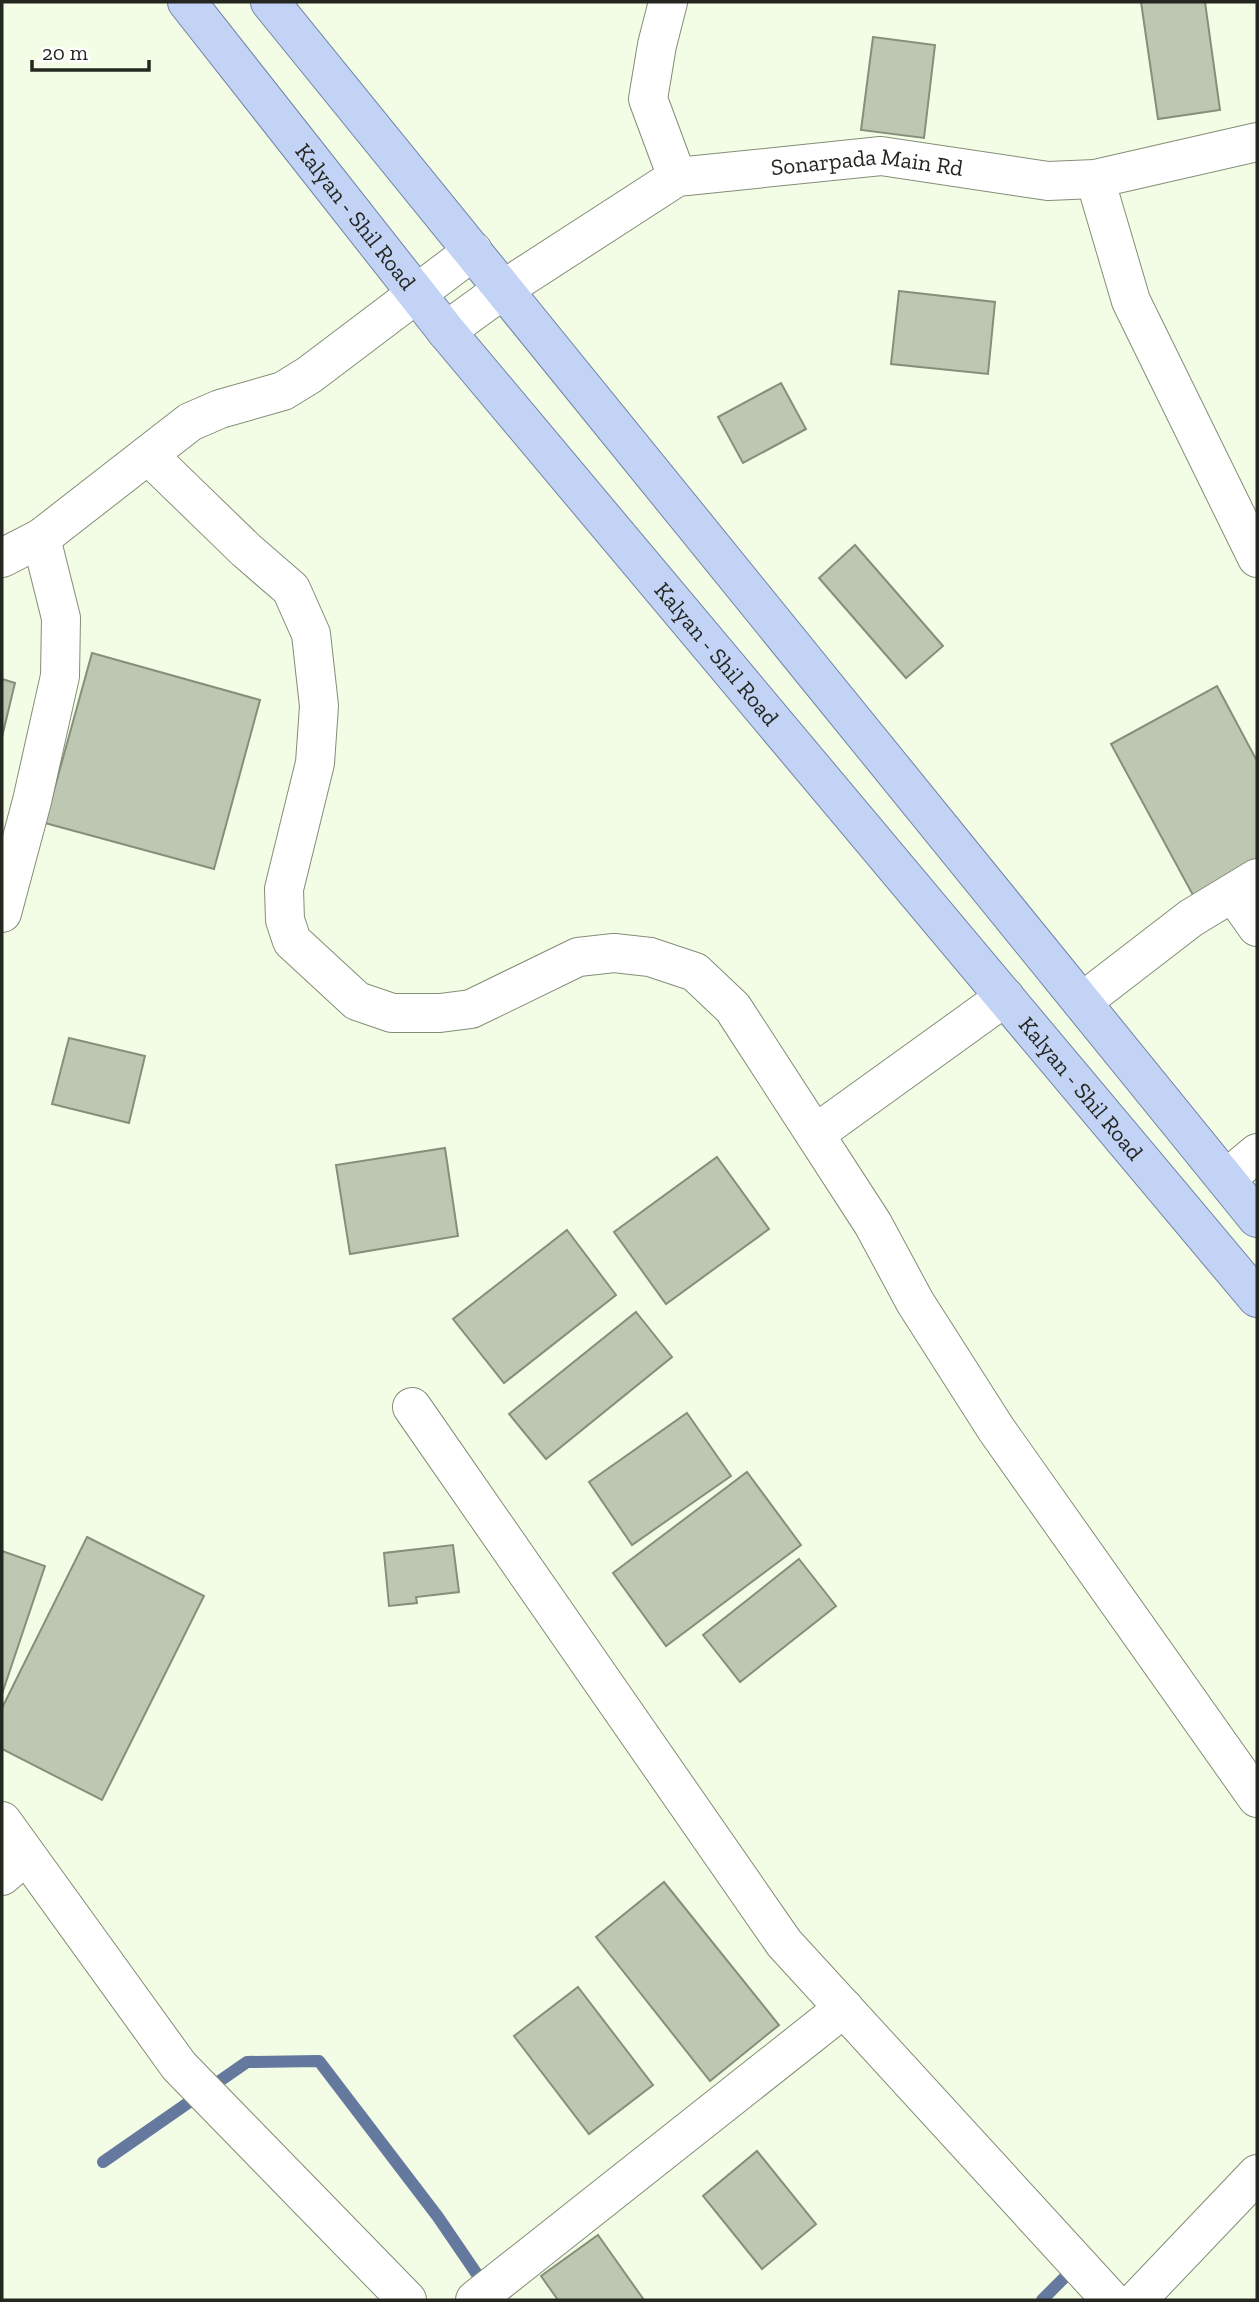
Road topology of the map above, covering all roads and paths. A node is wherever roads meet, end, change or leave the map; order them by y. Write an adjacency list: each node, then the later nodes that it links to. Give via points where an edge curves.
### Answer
1 (187, 2): 9 (main road, Kalyan - Shil Road)
2 (270, 2): 7 (main road)
3 (668, 2): 5 (street, via 648,99)
4 (1257, 142): 6 (street, Sonarpada Main Rd)
5 (677, 177): 6 (street, Sonarpada Main Rd, via 881,156 1048,181); 8 (street, Sonarpada Main Rd)
6 (1095, 179): 14 (street, via 1130,301)
7 (473, 251): 8 (main road); 9 (street)
8 (504, 289): 10 (street, Sonarpada Main Rd); 19 (main road)
9 (416, 294): 10 (main road, Kalyan - Shil Road); 11 (street, via 283,391 190,422)
10 (446, 331): 18 (main road, Kalyan - Shil Road)
11 (148, 455): 12 (street); 20 (street, via 291,589 311,634 319,706 315,764 284,889 285,920 292,941 356,1001 392,1013 471,1009 578,957 614,953 650,957 695,972 733,1008)
12 (41, 538): 13 (street); 16 (street, via 61,618 61,676)
13 (2, 558)
14 (1257, 558)
15 (1245, 885): 17 (street); 19 (street, via 1191,918)
16 (2, 913)
17 (1257, 927)
18 (1005, 997): 20 (street); 23 (main road, Kalyan - Shil Road)
19 (1082, 1002): 22 (main road)
20 (815, 1134): 25 (street, via 996,1429)
21 (1257, 1153): 22 (street)
22 (1244, 1192)
23 (1257, 1298)
24 (412, 1407): 28 (street, via 784,1943)
25 (1257, 1798)
26 (2, 1821): 27 (street)
27 (14, 1866): 30 (street, via 179,2066)
28 (844, 2008): 31 (street); 32 (street)
29 (1257, 2174): 33 (street)
30 (407, 2300)
31 (475, 2300)
32 (1111, 2300)
33 (1137, 2300)

